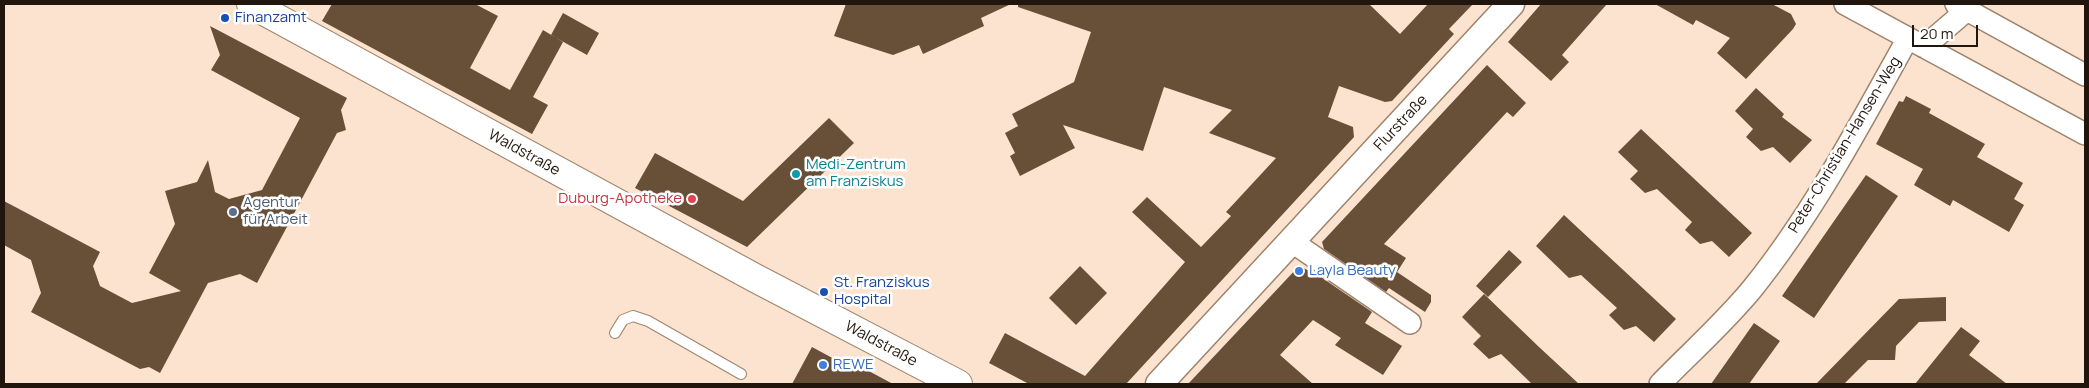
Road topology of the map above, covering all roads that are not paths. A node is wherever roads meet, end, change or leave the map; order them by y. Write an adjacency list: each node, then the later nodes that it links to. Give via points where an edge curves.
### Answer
1 (251, 4): 12 (main road, Waldstraße, via 755,278)
2 (1511, 4): 8 (street, Flurstraße)
3 (1844, 4): 5 (street)
4 (1962, 7): 5 (street, Peter-Christian-Hansen-Weg); 6 (street)
5 (1916, 43): 7 (street); 14 (street, Peter-Christian-Hansen-Weg, via 1794,232 1738,304)
6 (2085, 75)
7 (2085, 134)
8 (1292, 241): 9 (street); 13 (street, Flurstraße)
9 (1410, 323)
10 (615, 333): 11 (lane, via 623,320 633,316 648,321)
11 (740, 374)
12 (958, 384)
13 (1159, 384)
14 (1660, 384)

